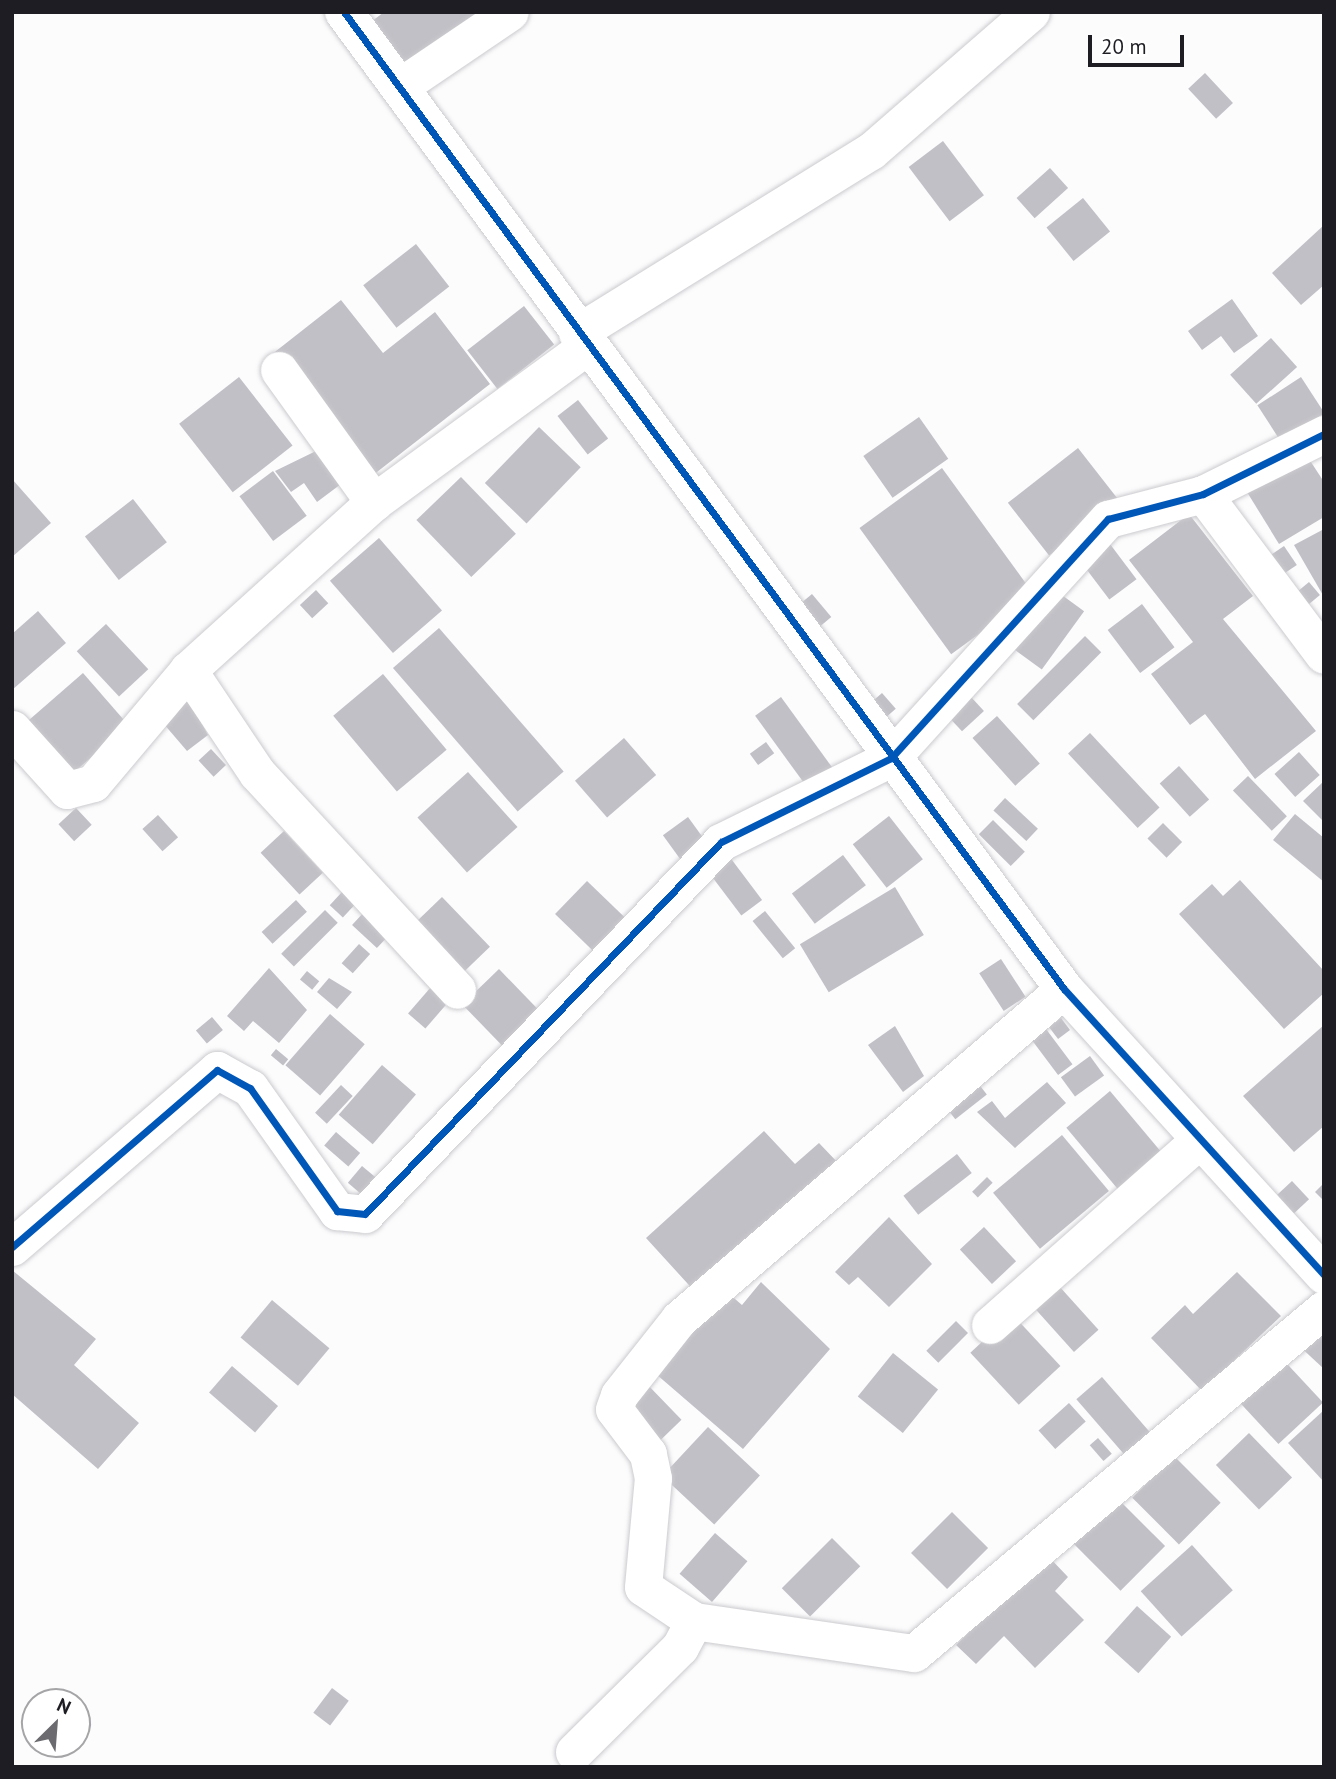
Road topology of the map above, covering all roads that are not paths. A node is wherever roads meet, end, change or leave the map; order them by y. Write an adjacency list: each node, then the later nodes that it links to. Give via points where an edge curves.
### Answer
1 (344, 12): 4 (street)
2 (510, 12): 4 (street)
3 (1031, 12): 5 (street, via 871,151)
4 (402, 85): 5 (street)
5 (582, 340): 9 (street); 13 (street)
6 (279, 370): 9 (street)
7 (1324, 434): 8 (street)
8 (1203, 494): 10 (street); 13 (street, via 1108,519)
9 (374, 502): 11 (street)
10 (1324, 655)
11 (188, 670): 12 (street, via 93,783 67,790); 15 (street, via 257,773)
12 (12, 729)
13 (891, 758): 14 (street); 17 (street, via 721,842 365,1214 337,1211 250,1088 217,1070)
14 (1064, 989): 16 (street); 21 (street, via 679,1319 619,1395 614,1409 648,1454 653,1478 643,1587)
15 (457, 990)
16 (1200, 1139): 18 (street); 20 (street)
17 (12, 1247)
18 (1324, 1275)
19 (1324, 1309): 21 (street, via 914,1653)
20 (990, 1325)
21 (694, 1621): 22 (street, via 680,1647)
22 (574, 1752)

